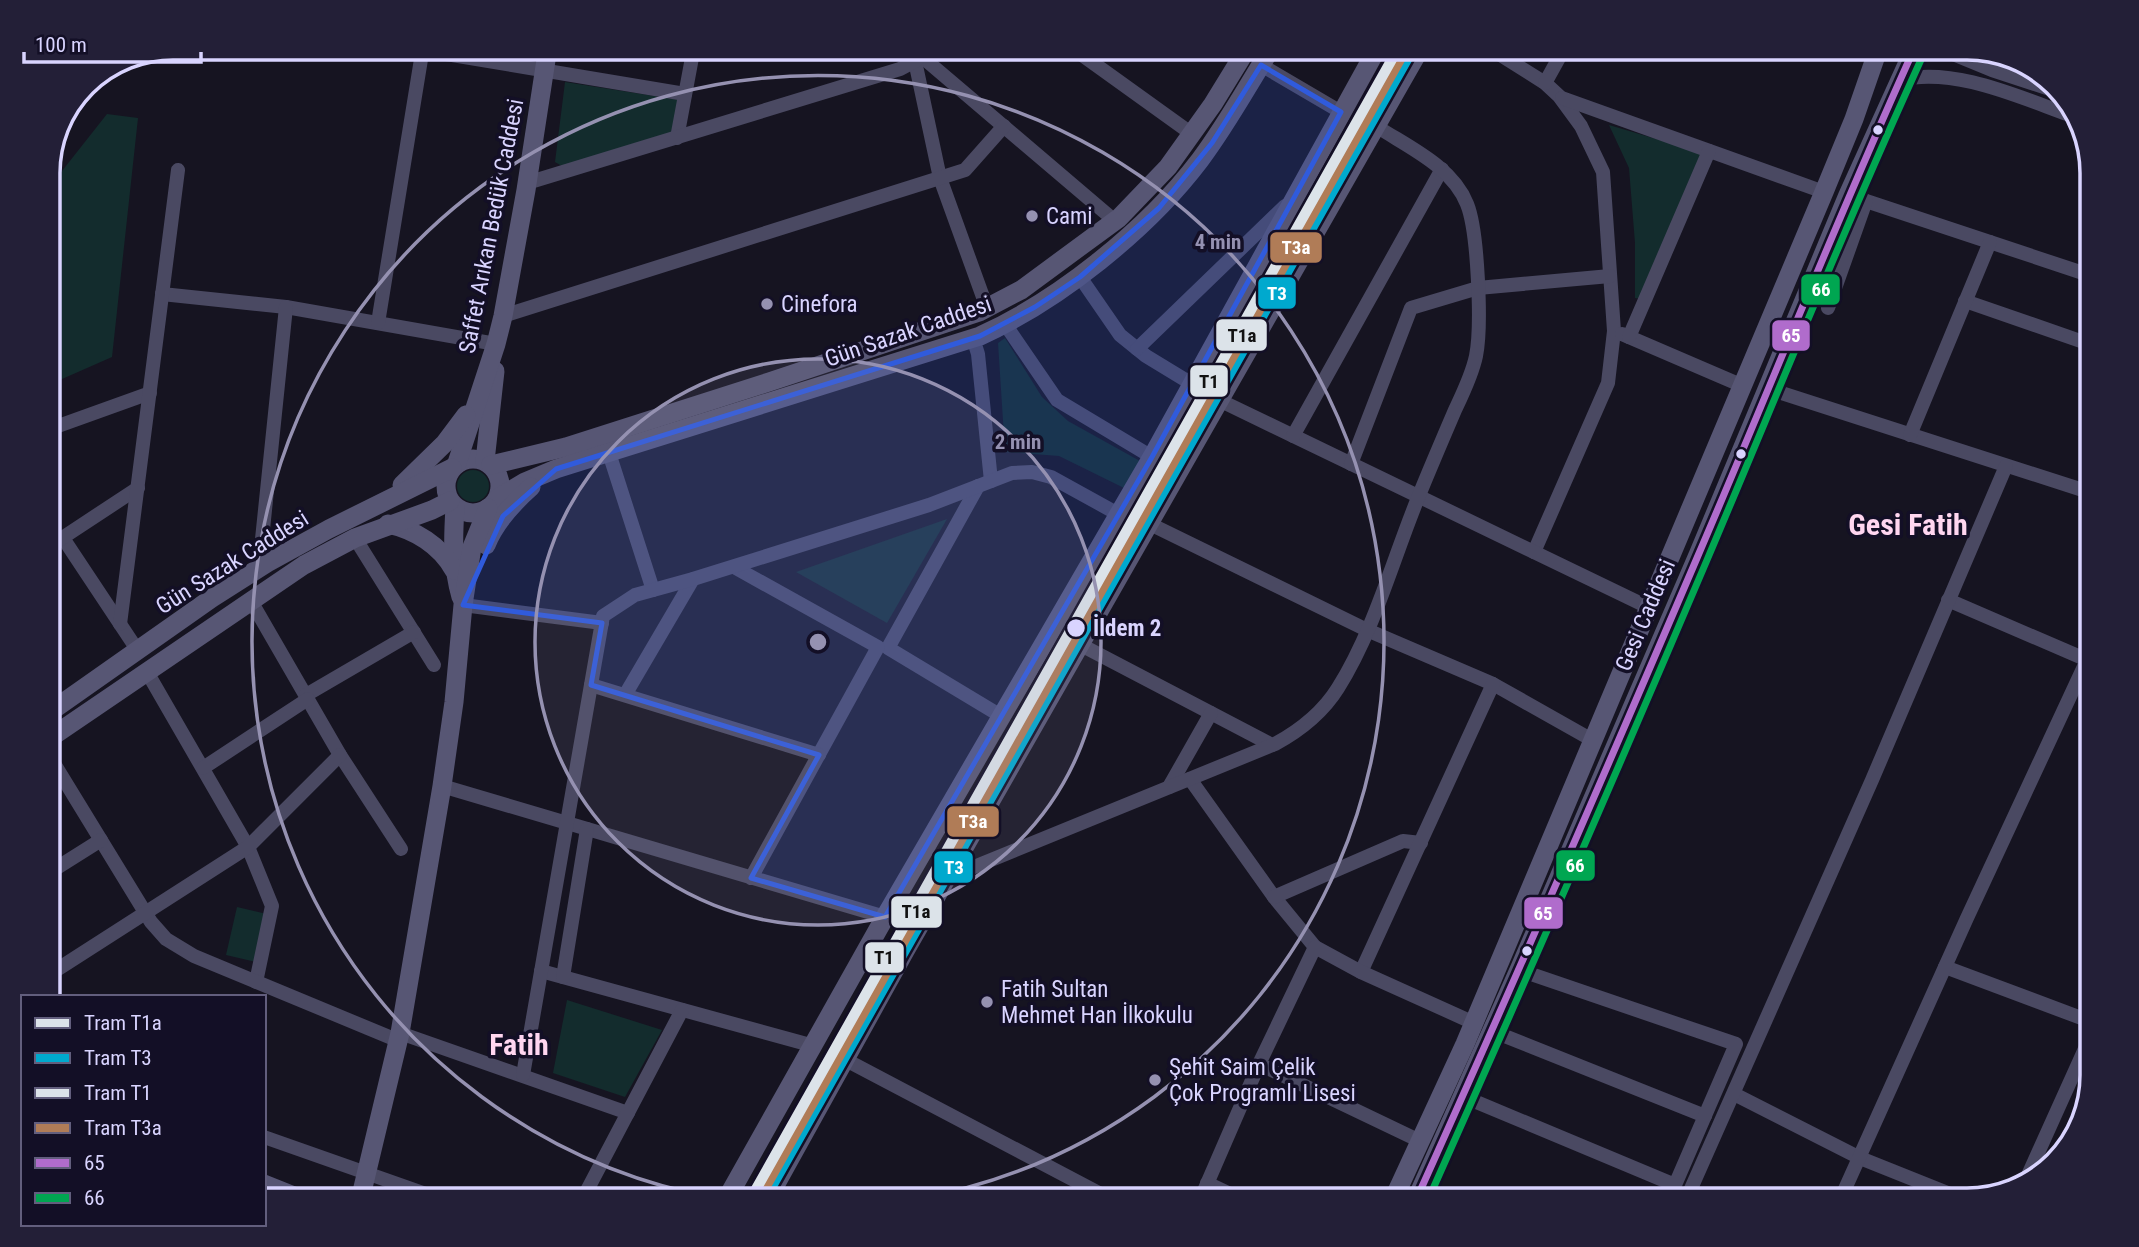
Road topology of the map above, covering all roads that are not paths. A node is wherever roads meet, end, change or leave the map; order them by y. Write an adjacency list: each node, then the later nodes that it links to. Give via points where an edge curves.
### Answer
1 (420, 60): 52 (street)
2 (486, 60): 20 (street)
3 (546, 60): 20 (street, Saffet Arıkan Bedük Caddesi)
4 (692, 60): 24 (street)
5 (914, 60): 31 (street, via 900,69)
6 (923, 60): 35 (street)
7 (928, 60): 28 (street)
8 (1089, 60): 30 (street)
9 (1240, 60): 30 (street, Gün Sazak Caddesi)
10 (1264, 60): 19 (street, Gün Sazak Caddesi)
11 (1371, 60): 26 (street)
12 (1414, 60): 29 (street)
13 (1509, 60): 23 (street)
14 (1558, 60): 23 (street)
15 (1874, 60): 37 (street, Gesi Caddesi)
16 (1878, 60): 21 (street)
17 (1909, 60): 21 (street, Gesi Caddesi)
18 (1968, 60): 22 (street)
19 (1261, 65): 26 (street); 43 (street, Gün Sazak Caddesi, via 1179,186)
20 (544, 70): 24 (street); 36 (street, Saffet Arıkan Bedük Caddesi)
21 (1902, 74): 27 (street, via 1946,77); 39 (street, Gesi Caddesi)
22 (2030, 80)
23 (1545, 83): 25 (street)
24 (685, 94): 31 (street)
25 (1559, 96): 32 (street); 44 (street, via 1581,126 1603,172)
26 (1341, 112): 38 (street)
27 (2061, 112)
28 (1004, 126): 35 (street, via 965,170); 40 (street)
29 (1376, 126): 33 (street); 65 (street)
30 (1192, 134): 40 (street, Gün Sazak Caddesi, via 1168,167)
31 (677, 138): 36 (street)
32 (1709, 151): 37 (street); 55 (street)
33 (1442, 169): 45 (street, via 1468,207); 68 (street)
34 (178, 170): 46 (street)
35 (940, 178): 49 (street); 51 (street)
36 (527, 183): 51 (street, Saffet Arıkan Bedük Caddesi)
37 (1824, 192): 62 (street, Gesi Caddesi)
38 (1294, 197): 59 (street); 61 (street)
39 (1857, 198): 41 (street); 50 (street); 63 (street, Gesi Caddesi)
40 (1115, 221): 49 (street, Gün Sazak Caddesi, via 1021,290)
41 (1990, 242): 42 (street); 47 (street)
42 (2079, 272)
43 (1080, 276): 53 (street, Gün Sazak Caddesi); 59 (street, via 1120,335)
44 (1610, 276): 45 (street); 54 (street)
45 (1478, 288): 72 (street, via 1412,308); 79 (street, via 1478,339 1472,370)
46 (162, 294): 48 (street); 64 (street)
47 (1965, 301): 57 (street); 67 (street)
48 (286, 307): 52 (street); 91 (street)
49 (987, 308): 71 (street, Gün Sazak Caddesi, via 693,407 541,454)
50 (1828, 308)
51 (503, 316): 58 (street, Saffet Arıkan Bedük Caddesi)
52 (378, 323): 58 (street)
53 (1005, 324): 56 (street, Gün Sazak Caddesi); 70 (street, via 1058,400)
54 (1614, 331): 55 (street); 89 (street, via 1608,383)
55 (1629, 337): 62 (street)
56 (973, 338): 69 (street, Gün Sazak Caddesi); 76 (street, via 978,354)
57 (2079, 341)
58 (496, 344): 60 (street, Saffet Arıkan Bedük Caddesi); 71 (street)
59 (1137, 349): 61 (street)
60 (487, 373): 73 (street); 82 (street, via 470,410 445,443)
61 (1192, 384): 70 (street)
62 (1743, 386): 98 (street, Gesi Caddesi)
63 (1766, 388): 67 (street); 142 (street, Gesi Caddesi)
64 (150, 393): 66 (street); 77 (street)
65 (1220, 401): 68 (street); 85 (street)
66 (60, 425)
67 (1910, 435): 74 (street)
68 (1293, 436): 72 (street)
69 (609, 453): 75 (street, Gün Sazak Caddesi); 94 (street)
70 (1152, 457): 83 (street)
71 (488, 463): 73 (street, via 471,458); 80 (street, via 500,484)
72 (1351, 464): 79 (street)
73 (455, 465): 81 (street, via 445,488); 82 (street, Gün Sazak Caddesi)
74 (2006, 466): 78 (street); 95 (street)
75 (556, 469): 80 (street, Gün Sazak Caddesi); 97 (street, via 521,496 496,525)
76 (984, 484): 83 (street, via 1012,473 1042,474); 90 (street); 104 (street)
77 (138, 488): 86 (street); 100 (street)
78 (2079, 489)
79 (1419, 496): 89 (street); 101 (street)
80 (493, 503): 81 (street, via 482,512 468,513); 97 (street, via 472,547)
81 (452, 504): 84 (street, Gün Sazak Caddesi); 92 (street)
82 (375, 507): 91 (street, Gün Sazak Caddesi)
83 (1118, 514): 116 (street)
84 (388, 524): 87 (street, Gün Sazak Caddesi); 92 (street, via 422,537)
85 (1150, 524): 101 (street); 103 (street)
86 (63, 538): 88 (street); 100 (street)
87 (355, 538): 96 (street, Gün Sazak Caddesi); 102 (street)
88 (60, 540)
89 (1534, 552): 98 (street)
90 (734, 567): 93 (street); 104 (street)
91 (259, 568): 105 (street, Gün Sazak Caddesi)
92 (454, 570): 97 (street)
93 (693, 579): 94 (street); 112 (street)
94 (653, 590): 99 (street, via 635,595 603,616)
95 (1948, 600): 106 (street); 156 (street)
96 (251, 601): 108 (street, Gün Sazak Caddesi); 113 (street)
97 (463, 605): 99 (street); 125 (street)
98 (1650, 608): 118 (street, Gesi Caddesi)
99 (602, 623): 111 (street)
100 (120, 624): 105 (street)
101 (1367, 630): 110 (street); 119 (street, via 1338,689 1297,730)
102 (414, 632): 107 (street); 113 (street)
103 (1081, 645): 115 (street); 135 (street)
104 (883, 647): 116 (street); 121 (street)
105 (138, 651): 114 (street, Gün Sazak Caddesi)
106 (2080, 657)
107 (434, 665)
108 (147, 672): 117 (street, Gün Sazak Caddesi); 122 (street)
109 (2080, 681): 140 (street)
110 (1493, 684): 118 (street); 130 (street)
111 (591, 685): 112 (street); 127 (street)
112 (625, 695): 121 (street)
113 (307, 697): 120 (street); 122 (street)
114 (60, 705)
115 (1211, 713): 119 (street); 126 (street)
116 (1001, 716): 138 (street)
117 (60, 731)
118 (1594, 741): 149 (street, Gesi Caddesi)
119 (1272, 745): 124 (street)
120 (340, 755): 131 (street); 132 (street)
121 (819, 755): 134 (street)
122 (203, 768): 131 (street)
123 (60, 773): 129 (street)
124 (1190, 779): 126 (street); 136 (street)
125 (442, 786): 127 (street); 150 (street)
126 (1169, 787): 135 (street)
127 (567, 824): 128 (street); 143 (street)
128 (587, 830): 134 (street); 145 (street)
129 (101, 840): 133 (street); 137 (street)
130 (1421, 843): 136 (street, via 1403,841); 144 (street)
131 (248, 847): 137 (street); 146 (street, via 272,906)
132 (401, 849)
133 (60, 866)
134 (751, 878): 138 (street)
135 (947, 878): 152 (street)
136 (1273, 897): 139 (street)
137 (145, 913): 141 (street); 146 (street, via 174,945)
138 (885, 917): 151 (street)
139 (1315, 947): 144 (street); 154 (street)
140 (1945, 967): 148 (street); 162 (street)
141 (60, 968)
142 (1519, 970): 149 (street, Gesi Caddesi); 159 (street, via 1736,1044)
143 (541, 971): 145 (street); 155 (street)
144 (1361, 972): 149 (street)
145 (563, 977): 147 (street)
146 (256, 982): 150 (street)
147 (682, 1010): 151 (street); 158 (street)
148 (2080, 1017)
149 (1483, 1027): 157 (street, Gesi Caddesi); 159 (street); 161 (street, Gesi Caddesi)
150 (399, 1037): 155 (street); 164 (street)
151 (814, 1046): 169 (street)
152 (845, 1059): 170 (street); 171 (street)
153 (2080, 1060): 163 (street)
154 (1259, 1063): 161 (street); 165 (street)
155 (523, 1075): 158 (street)
156 (1734, 1094): 162 (street); 176 (street)
157 (1462, 1096): 159 (street, via 1675,1185); 175 (street, Gesi Caddesi)
158 (628, 1113): 168 (street)
159 (1705, 1116)
160 (266, 1138): 164 (street)
161 (1420, 1141): 174 (street, Gesi Caddesi)
162 (1860, 1158): 177 (street); 178 (street)
163 (2032, 1166)
164 (368, 1173): 166 (street); 167 (street)
165 (1207, 1183): 172 (street); 173 (street)
166 (364, 1187)
167 (407, 1187)
168 (589, 1187)
169 (733, 1187)
170 (774, 1187)
171 (1087, 1187)
172 (1205, 1187)
173 (1215, 1187)
174 (1399, 1187)
175 (1422, 1187)
176 (1692, 1187)
177 (1846, 1187)
178 (1932, 1187)

